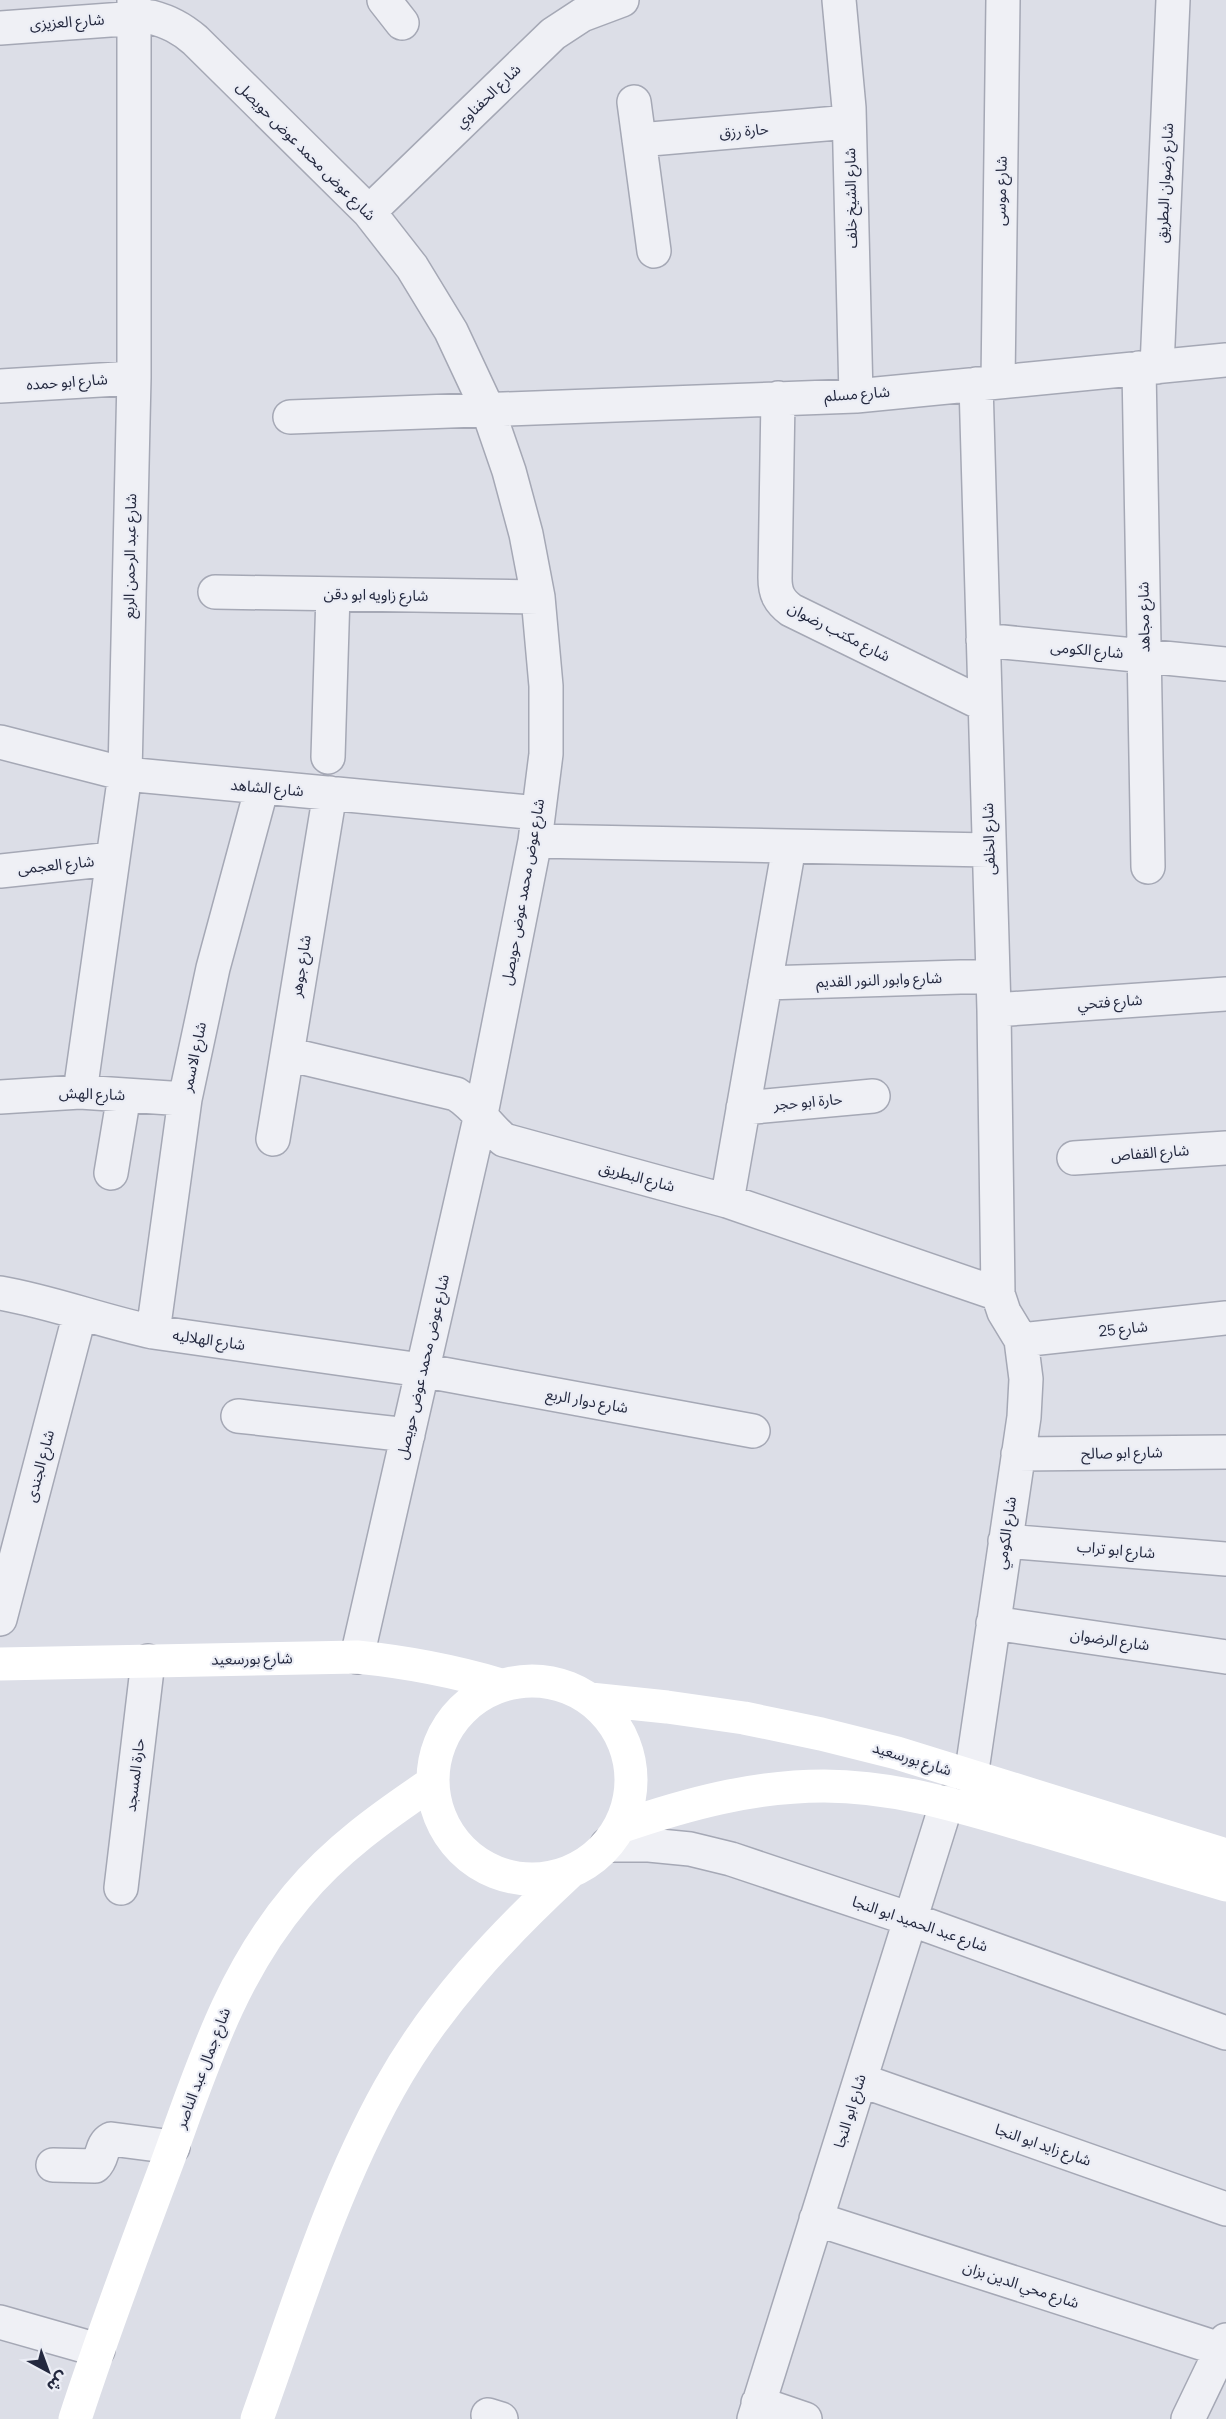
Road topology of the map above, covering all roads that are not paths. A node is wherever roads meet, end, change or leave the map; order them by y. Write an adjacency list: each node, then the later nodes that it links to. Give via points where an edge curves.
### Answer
1 (622, 0): 10 (street, شارع الحفناوي, via 582,15 553,34)
2 (839, 0): 8 (street, شارع الشيخ خلف)
3 (1004, 0): 15 (street, شارع موسى)
4 (1173, 0): 13 (street, شارع رضوان البطريق)
5 (134, 8): 6 (street, شارع العزيزى); 10 (street, شارع عوض محمد عوض حويصل, via 183,29); 14 (street, شارع عبد الرحمن الربع)
6 (0, 27)
7 (634, 102): 9 (street)
8 (849, 122): 9 (street, حارة رزق); 17 (street, شارع الشيخ خلف)
9 (639, 140): 11 (street)
10 (369, 212): 19 (street, شارع عوض محمد عوض حويصل, via 412,267 451,331)
11 (654, 251)
12 (1226, 360): 13 (street, شارع مسلم)
13 (1148, 367): 15 (street, شارع مسلم); 25 (street, شارع مجاهد)
14 (134, 378): 16 (street, شارع ابو حمده); 30 (street, شارع عبد الرحمن الربع)
15 (987, 383): 17 (street, شارع مسلم); 24 (street, شارع الخلفى)
16 (0, 386)
17 (856, 396): 18 (street, شارع مسلم)
18 (778, 399): 19 (street, شارع مسلم); 27 (street, شارع مكتب رضوان, via 775,591 781,602)
19 (488, 410): 20 (street, شارع مسلم); 23 (street, شارع عوض محمد عوض حويصل, via 517,502)
20 (290, 417)
21 (215, 592): 22 (street, شارع زاويه ابو دقن)
22 (333, 594): 23 (street, شارع زاويه ابو دقن); 29 (street)
23 (538, 597): 33 (street, شارع عوض محمد عوض حويصل, via 546,686 546,754)
24 (983, 640): 25 (street, شارع الكومى); 27 (street, شارع الخلفى)
25 (1144, 656): 26 (street, شارع الكومى); 37 (street, شارع مجاهد)
26 (1226, 664)
27 (985, 705): 35 (street, شارع الخلفى)
28 (0, 742): 30 (street, شارع الشاهد)
29 (328, 757)
30 (125, 774): 31 (street, شارع الشاهد); 36 (street, شارع عبد الرحمن الربع)
31 (262, 787): 32 (street, شارع الشاهد); 48 (street, شارع الاسمر, via 213,968)
32 (330, 793): 33 (street, شارع الشاهد); 43 (street, شارع جوهر)
33 (537, 827): 34 (street, شارع الشاهد); 50 (street, شارع عوض محمد عوض حويصل)
34 (789, 847): 35 (street, شارع الشاهد); 40 (street)
35 (989, 850): 39 (street, شارع الخلفى)
36 (112, 859): 38 (street, شارع العجمى); 44 (street, شارع عبد الرحمن الربع)
37 (1148, 867)
38 (0, 871)
39 (993, 976): 40 (street, شارع وابور النور القديم); 42 (street, شارع الخلفى)
40 (765, 983): 49 (street)
41 (1226, 994): 42 (street, شارع فتحي)
42 (994, 1010): 57 (street, شارع الخلفى)
43 (287, 1054): 50 (street, شارع البطريق, via 456,1094); 51 (street, شارع جوهر)
44 (80, 1092): 45 (street, شارع الهش); 47 (street, شارع الهش)
45 (124, 1095): 48 (street, شارع الهش); 54 (street)
46 (873, 1096): 49 (street, حارة ابو حجر)
47 (0, 1097)
48 (185, 1099): 60 (street, شارع الاسمر)
49 (743, 1108): 55 (street)
50 (481, 1114): 55 (street, شارع البطريق, via 504,1140 520,1146); 62 (street, شارع عوض محمد عوض حويصل)
51 (273, 1139)
52 (1226, 1148): 53 (street, شارع القفاص)
53 (1074, 1158)
54 (111, 1173)
55 (727, 1201): 57 (street, شارع البطريق)
56 (0, 1293): 58 (street, شارع الهلاليه)
57 (998, 1294): 61 (street, شارع الكومي)
58 (80, 1313): 60 (street, شارع الهلاليه); 70 (street, شارع الجندى)
59 (1226, 1318): 61 (street, شارع 25)
60 (153, 1332): 62 (street, شارع الهلاليه)
61 (1021, 1340): 67 (street, شارع الكومي, via 1026,1379)
62 (422, 1370): 64 (street, شارع دوار الربع); 65 (street, شارع عوض محمد عوض حويصل)
63 (238, 1416): 65 (street)
64 (753, 1431)
65 (408, 1435): 72 (street, شارع عوض محمد عوض حويصل)
66 (1226, 1452): 67 (street, شارع ابو صالح)
67 (1018, 1454): 68 (street, شارع الكومي)
68 (1005, 1542): 69 (street, شارع ابو تراب); 71 (street, شارع الكومي)
69 (1226, 1559)
70 (0, 1619)
71 (993, 1623): 73 (street, شارع الرضوان); 78 (street, شارع الكومي)
72 (357, 1657): 74 (street, شارع بورسعيد); 76 (street, شارع بورسعيد, via 414,1663)
73 (1226, 1657)
74 (148, 1661): 75 (street, شارع بورسعيد); 85 (street, حارة المسجد)
75 (0, 1664)
76 (501, 1685): 77 (street, via 543,1681 568,1687); 79 (street, via 478,1696 444,1734 435,1757)
77 (590, 1699): 78 (street, شارع بورسعيد, via 744,1718 897,1753); 81 (street, via 621,1735 629,1757 628,1804)
78 (971, 1777): 82 (street, شارع بورسعيد)
79 (432, 1783): 83 (street, via 435,1807 444,1829 476,1864 521,1880); 89 (street, شارع جمال عبد الناصر, via 383,1815 338,1853 297,1896 262,1943 227,2004)
80 (947, 1802): 81 (street, via 894,1791 825,1786 755,1790 687,1804); 84 (street); 86 (street, شارع ابو النجا)
81 (613, 1836): 83 (street, via 589,1862); 86 (street, شارع عبد الحميد ابو النجا, via 721,1857)
82 (1226, 1855)
83 (569, 1873): 98 (street, via 517,1921 470,1973 389,2088 330,2216)
84 (1226, 1885)
85 (121, 1888)
86 (910, 1919): 87 (street, شارع عبد الحميد ابو النجا); 88 (street, شارع ابو النجا)
87 (1226, 2033)
88 (860, 2080): 91 (street, شارع زايد ابو النجا); 92 (street, شارع ابو النجا)
89 (173, 2147): 90 (street, via 111,2139 104,2144 95,2166); 95 (street, شارع جمال عبد الناصر)
90 (53, 2165)
91 (1226, 2209)
92 (816, 2219): 94 (street, شارع محي الدين بزان); 96 (street, شارع ابو النجا)
93 (0, 2322): 95 (street)
94 (1224, 2347): 100 (street)
95 (98, 2350): 97 (street, شارع جمال عبد الناصر)
96 (756, 2411): 99 (street)
97 (75, 2419)
98 (257, 2419)
99 (805, 2419)
100 (1188, 2419)

